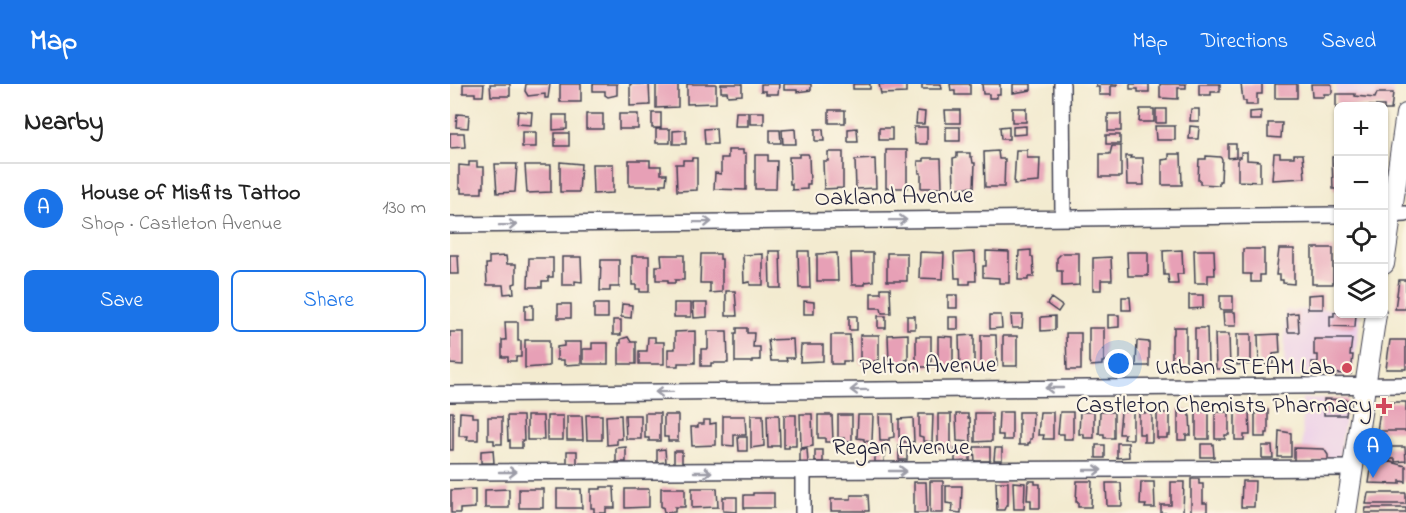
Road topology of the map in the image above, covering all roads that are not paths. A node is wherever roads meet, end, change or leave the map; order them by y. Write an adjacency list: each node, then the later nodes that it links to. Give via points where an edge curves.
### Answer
1 (1062, 84): 5 (street)
2 (1406, 114): 3 (street)
3 (1393, 214): 7 (street)
4 (1334, 215): 5 (street, Oakland Avenue)
5 (1062, 218): 6 (street, Oakland Avenue, one-way to 5)
6 (450, 225)
7 (1388, 239)
8 (1375, 318): 10 (street)
9 (1406, 385): 10 (street, Pelton Avenue)
10 (1365, 386): 11 (street, Pelton Avenue, one-way to 11); 12 (street)
11 (450, 394)
12 (1353, 468): 13 (street, Regan Avenue, one-way to 12); 16 (street)
13 (803, 471): 14 (street, Regan Avenue, one-way to 13); 15 (street)
14 (450, 472)
15 (803, 513)
16 (1346, 513)

